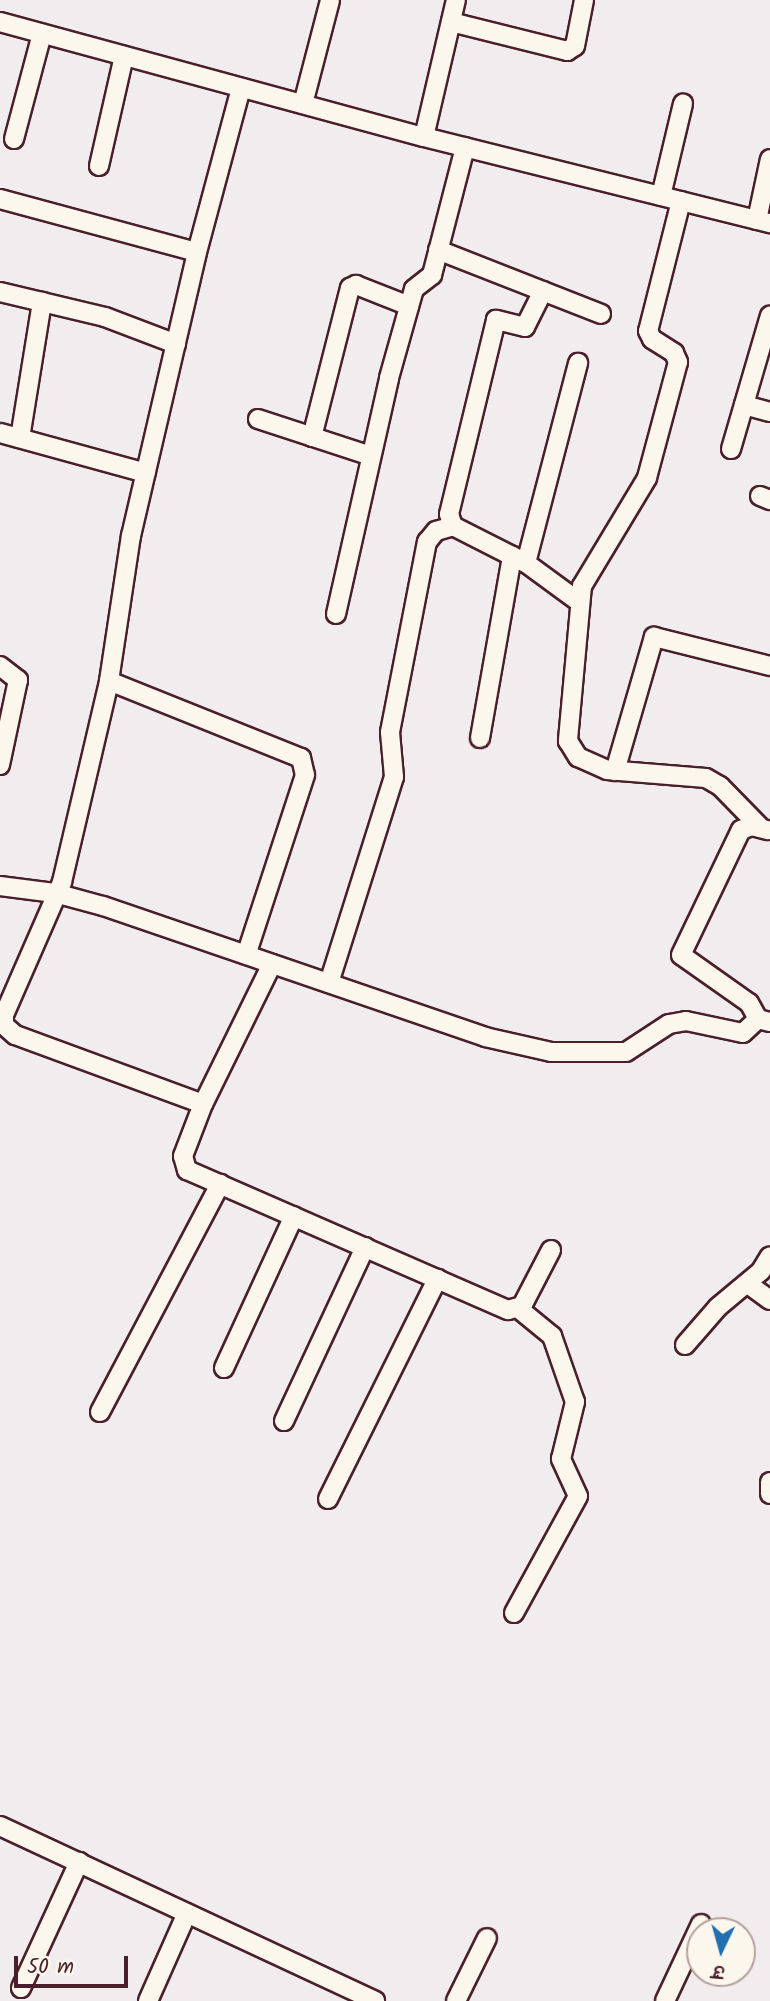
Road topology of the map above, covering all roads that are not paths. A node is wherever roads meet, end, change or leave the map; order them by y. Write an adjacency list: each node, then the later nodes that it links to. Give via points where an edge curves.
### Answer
1 (330, 0): 9 (street)
2 (456, 0): 5 (street)
3 (584, 0): 5 (street, via 575,46 567,51)
4 (0, 22): 6 (street)
5 (451, 22): 11 (street)
6 (41, 34): 7 (street); 12 (street)
7 (124, 56): 8 (street); 15 (street)
8 (241, 88): 9 (street); 21 (street)
9 (303, 104): 11 (street)
10 (684, 104): 16 (street)
11 (424, 137): 13 (street)
12 (14, 139)
13 (465, 147): 16 (street); 20 (street)
14 (770, 159): 19 (street)
15 (100, 166)
16 (660, 196): 18 (street)
17 (0, 199): 21 (street)
18 (681, 201): 19 (street); 41 (street, via 648,331 678,362 647,478 592,566)
19 (764, 221)
20 (438, 250): 22 (street); 25 (street, via 432,275 414,289)
21 (197, 252): 28 (street)
22 (543, 291): 26 (street); 39 (street, via 525,327 496,320 452,497 449,514)
23 (0, 292): 24 (street)
24 (42, 302): 28 (street, via 117,321); 35 (street)
25 (410, 306): 34 (street, via 356,285 350,288); 37 (street)
26 (601, 314)
27 (770, 316): 30 (street)
28 (176, 344): 38 (street)
29 (578, 363): 40 (street)
30 (744, 405): 31 (street); 36 (street)
31 (770, 412)
32 (258, 419): 34 (street)
33 (0, 433): 35 (street)
34 (312, 437): 37 (street)
35 (20, 438): 38 (street)
36 (731, 449)
37 (371, 456): 42 (street)
38 (146, 473): 45 (street)
39 (453, 526): 40 (street); 54 (street, via 436,531 427,542 390,733 394,777)
40 (519, 560): 41 (street); 46 (street)
41 (579, 602): 48 (street, via 568,741 578,757)
42 (336, 614)
43 (0, 666): 47 (street, via 18,680)
44 (770, 666): 48 (street, via 654,637)
45 (109, 681): 51 (street, via 62,882); 52 (street, via 301,758 305,775)
46 (480, 738)
47 (0, 765)
48 (615, 771): 49 (street, via 706,778)
49 (764, 829): 55 (street, via 741,830 681,955 749,1003)
50 (0, 886): 51 (street)
51 (55, 893): 52 (street); 56 (street, via 4,1015 9,1032)
52 (246, 955): 53 (street)
53 (272, 964): 54 (street); 56 (street)
54 (329, 984): 55 (street, via 485,1037 551,1052 614,1055 669,1024 702,1022 743,1033)
55 (764, 1020)
56 (203, 1104): 57 (street, via 182,1162 187,1170)
57 (220, 1184): 58 (street); 68 (street)
58 (294, 1216): 59 (street); 67 (street)
59 (365, 1247): 62 (street); 69 (street)
60 (551, 1250): 65 (street)
61 (770, 1255): 63 (street)
62 (437, 1279): 65 (street, via 508,1310); 72 (street)
63 (748, 1284): 64 (street); 66 (street, via 718,1307)
64 (770, 1300)
65 (519, 1309): 73 (street, via 552,1336 575,1402 561,1459 578,1496)
66 (685, 1345)
67 (224, 1368)
68 (100, 1412)
69 (284, 1421)
70 (770, 1482): 71 (street)
71 (770, 1494)
72 (328, 1499)
73 (514, 1613)
74 (0, 1826): 75 (street)
75 (79, 1862): 76 (street); 79 (street)
76 (187, 1913): 80 (street); 81 (street)
77 (487, 1938): 82 (street)
78 (686, 1956): 83 (street)
79 (21, 1988)
80 (148, 2001)
81 (375, 2001)
82 (456, 2001)
83 (665, 2001)

